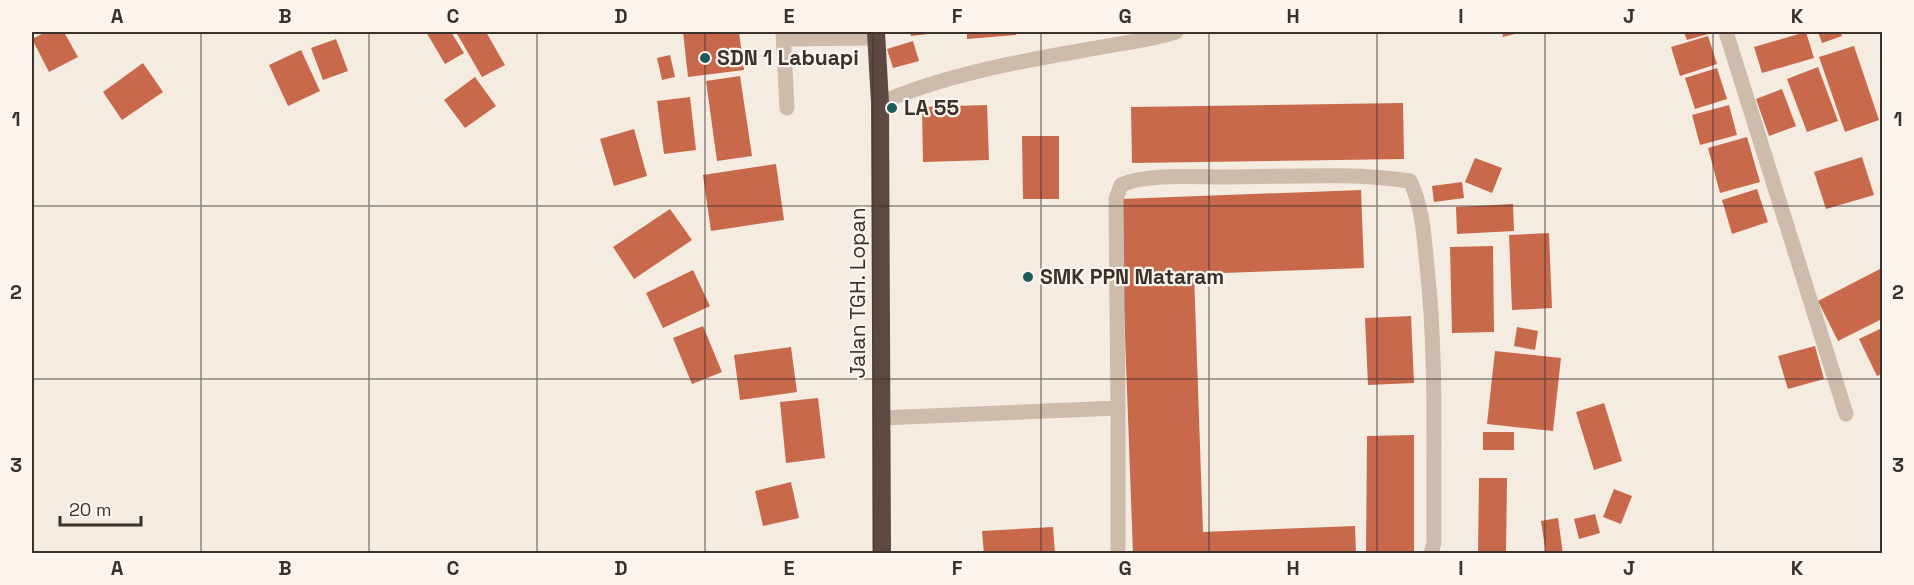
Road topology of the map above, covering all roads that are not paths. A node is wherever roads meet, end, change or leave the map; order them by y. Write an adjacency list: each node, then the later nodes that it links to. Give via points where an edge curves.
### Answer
1 (1176, 32): 5 (street, via 972,73 910,90)
2 (1726, 32): 8 (street)
3 (784, 35): 4 (street); 6 (street)
4 (877, 35): 5 (highway, Jalan TGH. Lopan)
5 (880, 103): 9 (highway, Jalan TGH. Lopan)
6 (787, 108)
7 (1118, 408): 9 (street); 11 (street); 12 (street, via 1116,199 1121,185 1195,177 1374,176 1410,182 1418,198 1432,308)
8 (1846, 414)
9 (881, 418): 10 (highway, Jalan TGH. Lopan)
10 (882, 554)
11 (1118, 554)
12 (1431, 554)

